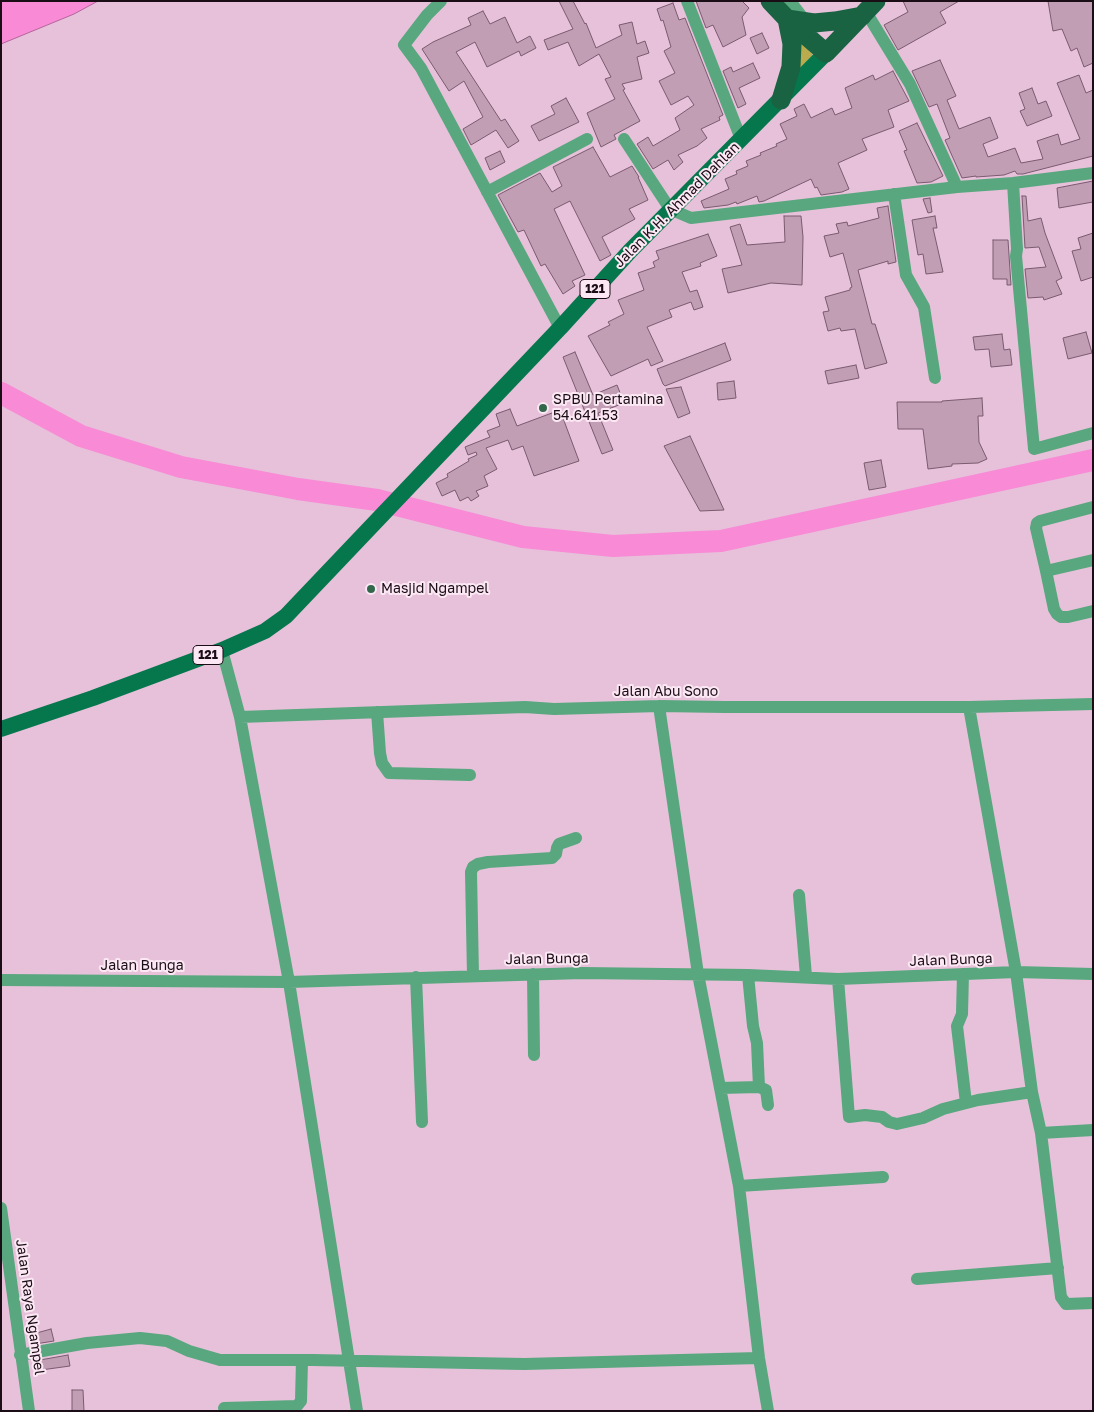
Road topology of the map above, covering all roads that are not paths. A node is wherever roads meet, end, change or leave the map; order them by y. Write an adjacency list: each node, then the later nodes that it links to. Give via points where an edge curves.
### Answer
1 (441, 1): 14 (street, via 404,45 421,68)
2 (687, 1): 9 (street)
3 (770, 1): 4 (highway)
4 (788, 10): 5 (highway, via 806,22 835,22); 6 (highway); 7 (highway, via 791,67)
5 (868, 10): 6 (highway, Jalan K.H. Ahmad Dahlan); 13 (street, via 910,84)
6 (826, 54): 7 (main road, Jalan K.H. Ahmad Dahlan / 121)
7 (781, 100): 9 (main road, Jalan K.H. Ahmad Dahlan / 121)
8 (587, 139): 14 (street)
9 (741, 139): 16 (main road, Jalan K.H. Ahmad Dahlan / 121)
10 (624, 140): 16 (street)
11 (1093, 173): 12 (street)
12 (1013, 183): 13 (street); 19 (street, via 1016,256 1034,449)
13 (957, 187): 15 (street)
14 (487, 192): 17 (street)
15 (894, 194): 16 (street, via 691,218); 18 (street, via 906,275 924,307)
16 (670, 209): 17 (main road, Jalan K.H. Ahmad Dahlan / 121)
17 (560, 328): 24 (main road, Jalan K.H. Ahmad Dahlan / 121, via 286,616 265,631)
18 (935, 378)
19 (1093, 433)
20 (1093, 507): 22 (street, via 1037,523)
21 (1093, 560): 22 (street)
22 (1046, 570): 23 (street, via 1057,614 1068,617)
23 (1093, 611)
24 (222, 650): 29 (street); 30 (main road, 121)
25 (1093, 704): 27 (street, Jalan Abu Sono)
26 (659, 706): 27 (street, Jalan Abu Sono); 28 (street, Jalan Abu Sono); 36 (street)
27 (969, 707): 34 (street)
28 (377, 712): 29 (street, Jalan Abu Sono); 31 (street, via 380,754 389,773)
29 (240, 717): 45 (street)
30 (1, 730)
31 (470, 775)
32 (576, 838): 40 (street, via 559,844 552,858 488,862 473,867)
33 (799, 895): 41 (street)
34 (1016, 972): 37 (street, Jalan Bunga); 38 (street, Jalan Bunga); 49 (street)
35 (533, 974): 36 (street, Jalan Bunga); 40 (street, Jalan Bunga); 46 (street)
36 (698, 974): 39 (street, Jalan Bunga); 48 (street)
37 (962, 974): 43 (street, Jalan Bunga); 50 (street, via 962,1014 957,1026)
38 (1093, 974)
39 (748, 975): 41 (street, Jalan Bunga); 47 (street)
40 (473, 976): 42 (street, Jalan Bunga)
41 (806, 976): 43 (street, Jalan Bunga)
42 (416, 977): 45 (street, Jalan Bunga); 52 (street)
43 (838, 978): 50 (street, via 849,1117 882,1117 897,1124)
44 (1, 980): 45 (street, Jalan Bunga)
45 (289, 982): 65 (street)
46 (534, 1055)
47 (759, 1087): 48 (street); 51 (street, via 766,1090)
48 (720, 1088): 56 (street)
49 (1032, 1092): 50 (street); 54 (street)
50 (966, 1104)
51 (768, 1105)
52 (422, 1122)
53 (1093, 1130): 54 (street)
54 (1041, 1133): 58 (street)
55 (883, 1177): 56 (street)
56 (739, 1186): 63 (street)
57 (1, 1208): 59 (street, Jalan Raya Ngampel)
58 (1058, 1268): 60 (street); 61 (street, via 1064,1302)
59 (6, 1279): 62 (street, Jalan Raya Ngampel)
60 (917, 1279)
61 (1093, 1303)
62 (20, 1355): 64 (street, via 140,1338 167,1341 189,1352 220,1360); 67 (street, Jalan Raya Ngampel)
63 (758, 1358): 65 (street, via 524,1364); 69 (street)
64 (302, 1360): 65 (street); 66 (street, via 302,1402 297,1406)
65 (349, 1360): 68 (street)
66 (224, 1408)
67 (30, 1411)
68 (357, 1411)
69 (768, 1411)

